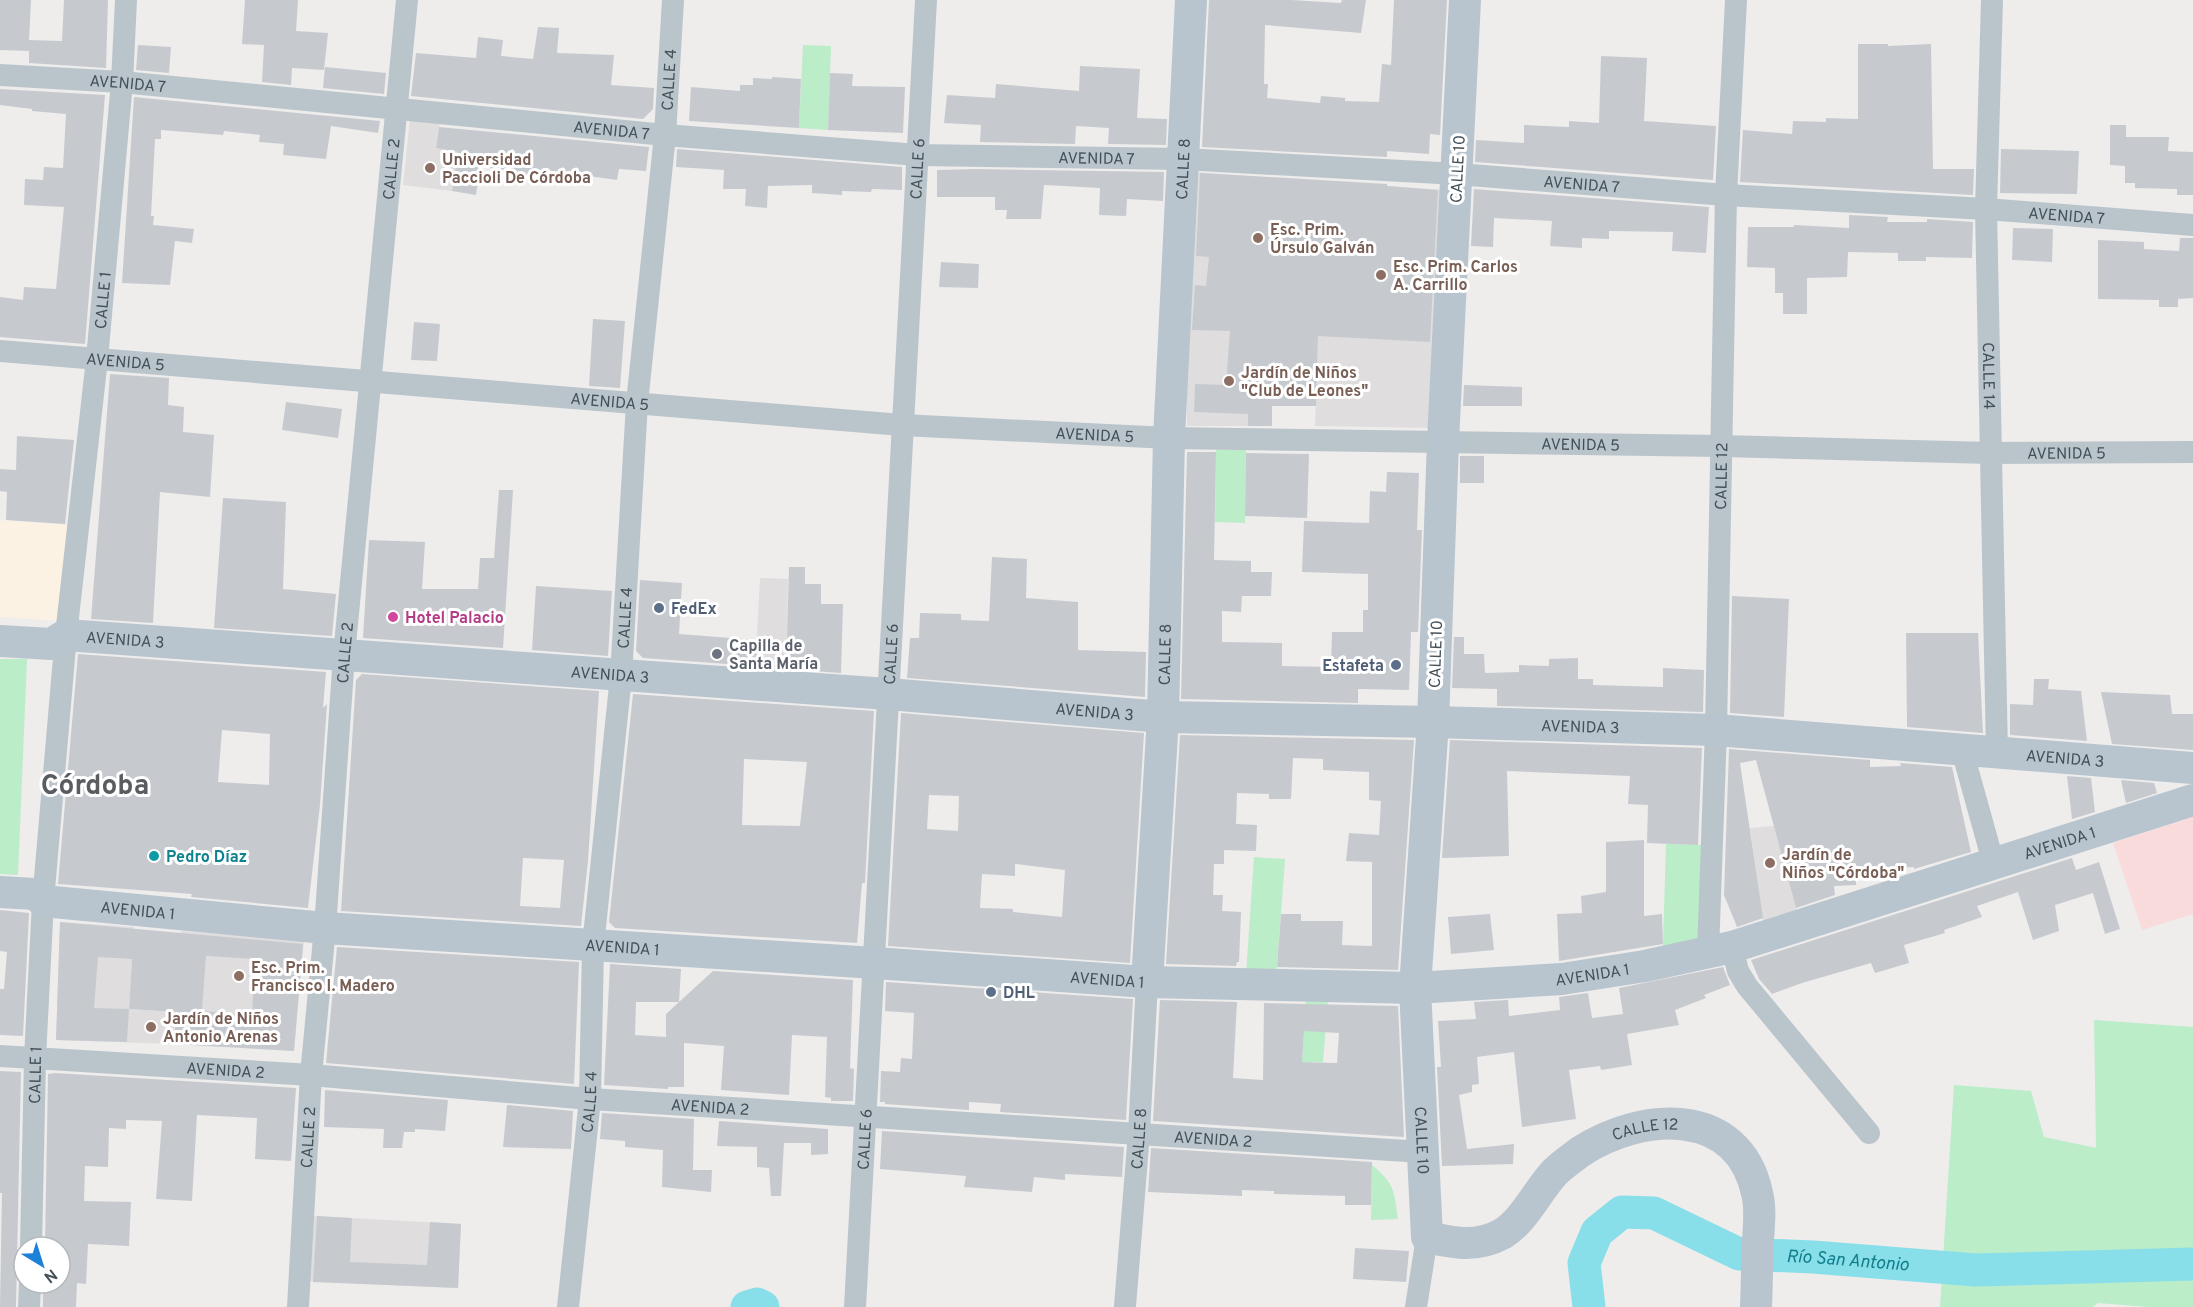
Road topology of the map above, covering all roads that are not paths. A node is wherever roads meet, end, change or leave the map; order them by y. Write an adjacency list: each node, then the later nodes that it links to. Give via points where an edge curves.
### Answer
1 (126, 0): 10 (street, CALLE 1)
2 (407, 0): 11 (street, CALLE 2)
3 (673, 0): 12 (street, CALLE 4)
4 (926, 0): 13 (street, CALLE 6)
5 (1191, 0): 14 (main road, CALLE 8)
6 (1465, 0): 15 (main road, CALLE 10)
7 (1736, 0): 16 (street, CALLE 12)
8 (1992, 0): 17 (street, CALLE 14)
9 (0, 75): 10 (street, AVENIDA 7)
10 (122, 82): 11 (street, AVENIDA 7); 20 (street, CALLE 1)
11 (398, 108): 12 (street, AVENIDA 7); 21 (street, CALLE 2)
12 (665, 135): 13 (street, AVENIDA 7); 22 (street, CALLE 4)
13 (918, 155): 14 (street, AVENIDA 7); 23 (street, CALLE 6)
14 (1183, 159): 15 (street, AVENIDA 7); 24 (main road, CALLE 8)
15 (1457, 174): 16 (street, AVENIDA 7); 25 (main road, CALLE 10)
16 (1726, 195): 17 (street, AVENIDA 7); 26 (street, CALLE 12)
17 (1986, 210): 18 (street, AVENIDA 7); 28 (street, CALLE 14)
18 (2193, 225)
19 (0, 351): 20 (street, AVENIDA 5)
20 (97, 359): 21 (street, AVENIDA 5); 29 (street, CALLE 1)
21 (372, 382): 22 (street, AVENIDA 5); 31 (street, CALLE 2)
22 (637, 403): 23 (street, AVENIDA 5); 32 (street, CALLE 4)
23 (902, 425): 24 (street, AVENIDA 5); 33 (street, CALLE 6)
24 (1169, 438): 25 (street, AVENIDA 5); 34 (main road, CALLE 8)
25 (1443, 441): 26 (street, AVENIDA 5); 35 (main road, CALLE 10)
26 (1722, 446): 28 (street, AVENIDA 5); 36 (street, CALLE 12)
27 (2193, 452): 28 (street, AVENIDA 5)
28 (1990, 453): 38 (street, CALLE 14)
29 (66, 635): 30 (main road, AVENIDA 3, via 51,644); 31 (main road, AVENIDA 3); 44 (street, CALLE 1)
30 (0, 641)
31 (344, 655): 32 (main road, AVENIDA 3); 45 (street, CALLE 2)
32 (621, 676): 33 (main road, AVENIDA 3); 46 (street, CALLE 4)
33 (888, 694): 34 (main road, AVENIDA 3); 48 (street, CALLE 6)
34 (1163, 717): 35 (main road, AVENIDA 3); 49 (main road, CALLE 8)
35 (1433, 722): 36 (main road, AVENIDA 3); 50 (main road, CALLE 10)
36 (1716, 730): 37 (main road, AVENIDA 3); 47 (street, CALLE 12)
37 (1962, 750): 38 (main road, AVENIDA 3); 42 (street)
38 (1997, 753): 39 (main road, AVENIDA 3)
39 (2179, 767): 41 (main road, via 2171,797)
40 (2193, 800): 41 (main road, AVENIDA 1)
41 (2162, 810): 42 (main road, AVENIDA 1)
42 (1995, 865): 47 (main road, AVENIDA 1)
43 (0, 892): 44 (main road, AVENIDA 1, via 35,894)
44 (43, 901): 45 (main road, AVENIDA 1); 52 (street, CALLE 1)
45 (325, 928): 46 (main road, AVENIDA 1); 53 (street, CALLE 2)
46 (593, 946): 48 (main road, AVENIDA 1); 54 (street, CALLE 4)
47 (1720, 950): 50 (main road, AVENIDA 1, via 1562,979); 56 (street, CALLE 12)
48 (875, 963): 49 (main road, AVENIDA 1); 55 (street, CALLE 6)
49 (1147, 982): 50 (main road, AVENIDA 1); 57 (street, CALLE 8)
50 (1415, 988): 58 (main road, CALLE 10)
51 (0, 1056): 52 (street, AVENIDA 2)
52 (35, 1058): 53 (street, AVENIDA 2); 59 (street, CALLE 1)
53 (310, 1075): 54 (street, AVENIDA 2); 62 (street, CALLE 2)
54 (590, 1099): 55 (street, AVENIDA 2); 63 (street, CALLE 4)
55 (866, 1117): 57 (street, AVENIDA 2); 64 (street, CALLE 6)
56 (1869, 1132)
57 (1139, 1133): 58 (street, AVENIDA 2); 61 (street, CALLE 8)
58 (1422, 1152): 60 (main road, CALLE 10)
59 (30, 1235)
60 (1427, 1237): 65 (street, CALLE 10); 66 (main road, CALLE 12, via 1468,1245 1485,1241 1503,1233 1521,1217 1556,1171 1580,1152 1633,1129 1687,1125 1714,1132 1730,1143 1753,1176 1759,1211)
61 (1125, 1306)
62 (298, 1307)
63 (568, 1307)
64 (855, 1307)
65 (1416, 1307)
66 (1756, 1307)

